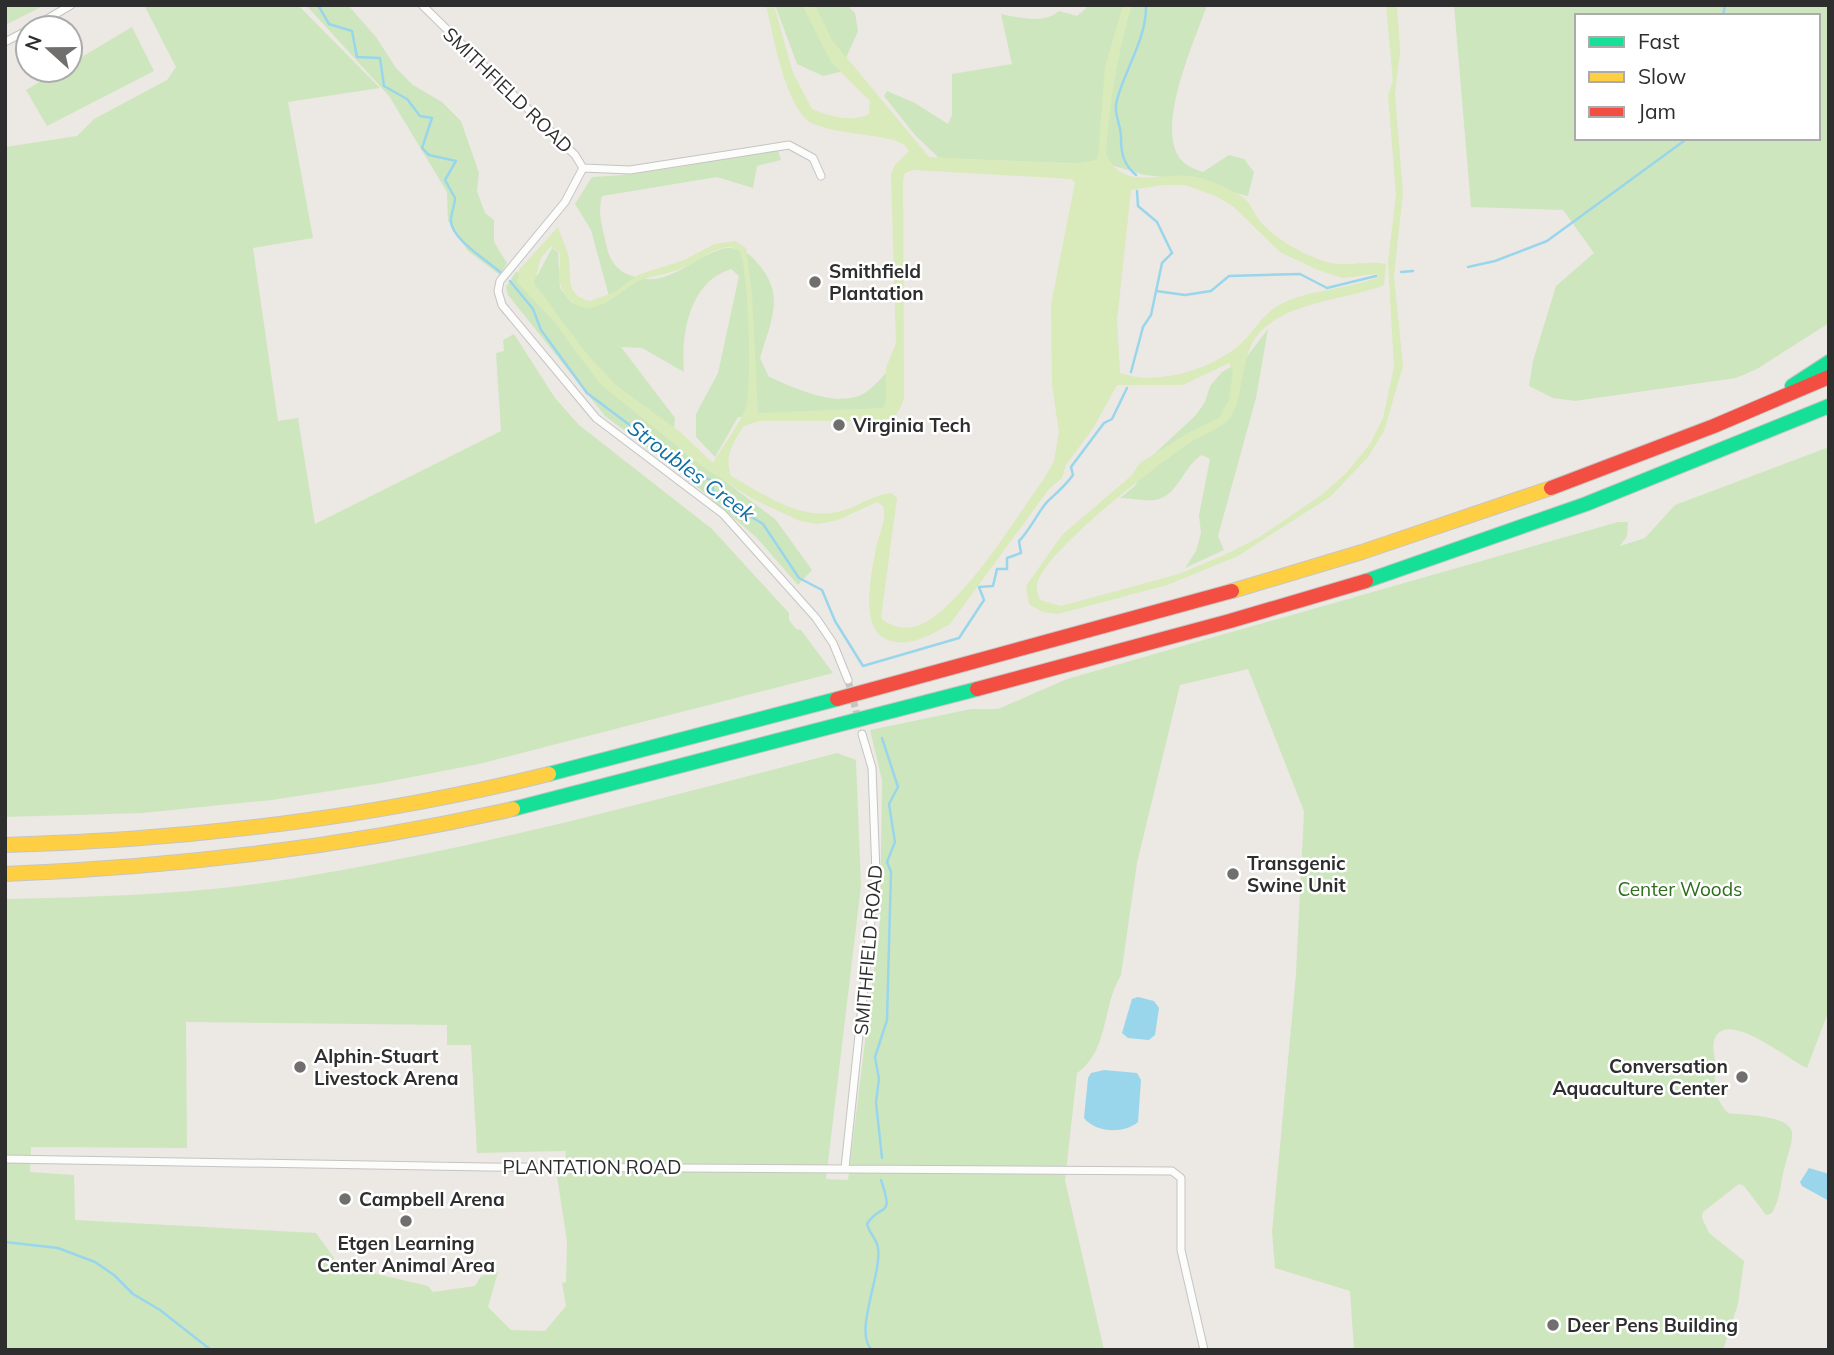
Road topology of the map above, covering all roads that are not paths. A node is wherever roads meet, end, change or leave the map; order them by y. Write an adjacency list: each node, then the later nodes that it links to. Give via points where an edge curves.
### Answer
1 (71, 5): 3 (street)
2 (422, 5): 4 (street, SMITHFIELD ROAD)
3 (56, 14)
4 (583, 168): 5 (street, via 630,170 789,145 813,158); 10 (street, SMITHFIELD ROAD, via 565,202 500,281 502,305 596,418 723,514 816,618 833,643)
5 (821, 176)
6 (1829, 362): 9 (highway)
7 (1829, 377): 9 (highway)
8 (1829, 406): 13 (highway, via 1704,459 1342,589 734,754 486,816 372,838 184,863)
9 (1752, 411): 12 (highway, via 1566,485 1336,561 1109,628 576,767 417,803 307,821 143,839)
10 (848, 680)
11 (862, 734): 15 (street, SMITHFIELD ROAD, via 872,768 876,873)
12 (5, 845)
13 (5, 874)
14 (5, 1159): 15 (street, PLANTATION ROAD)
15 (845, 1168): 16 (street, PLANTATION ROAD, via 1178,1174 1181,1250)
16 (1204, 1350)

